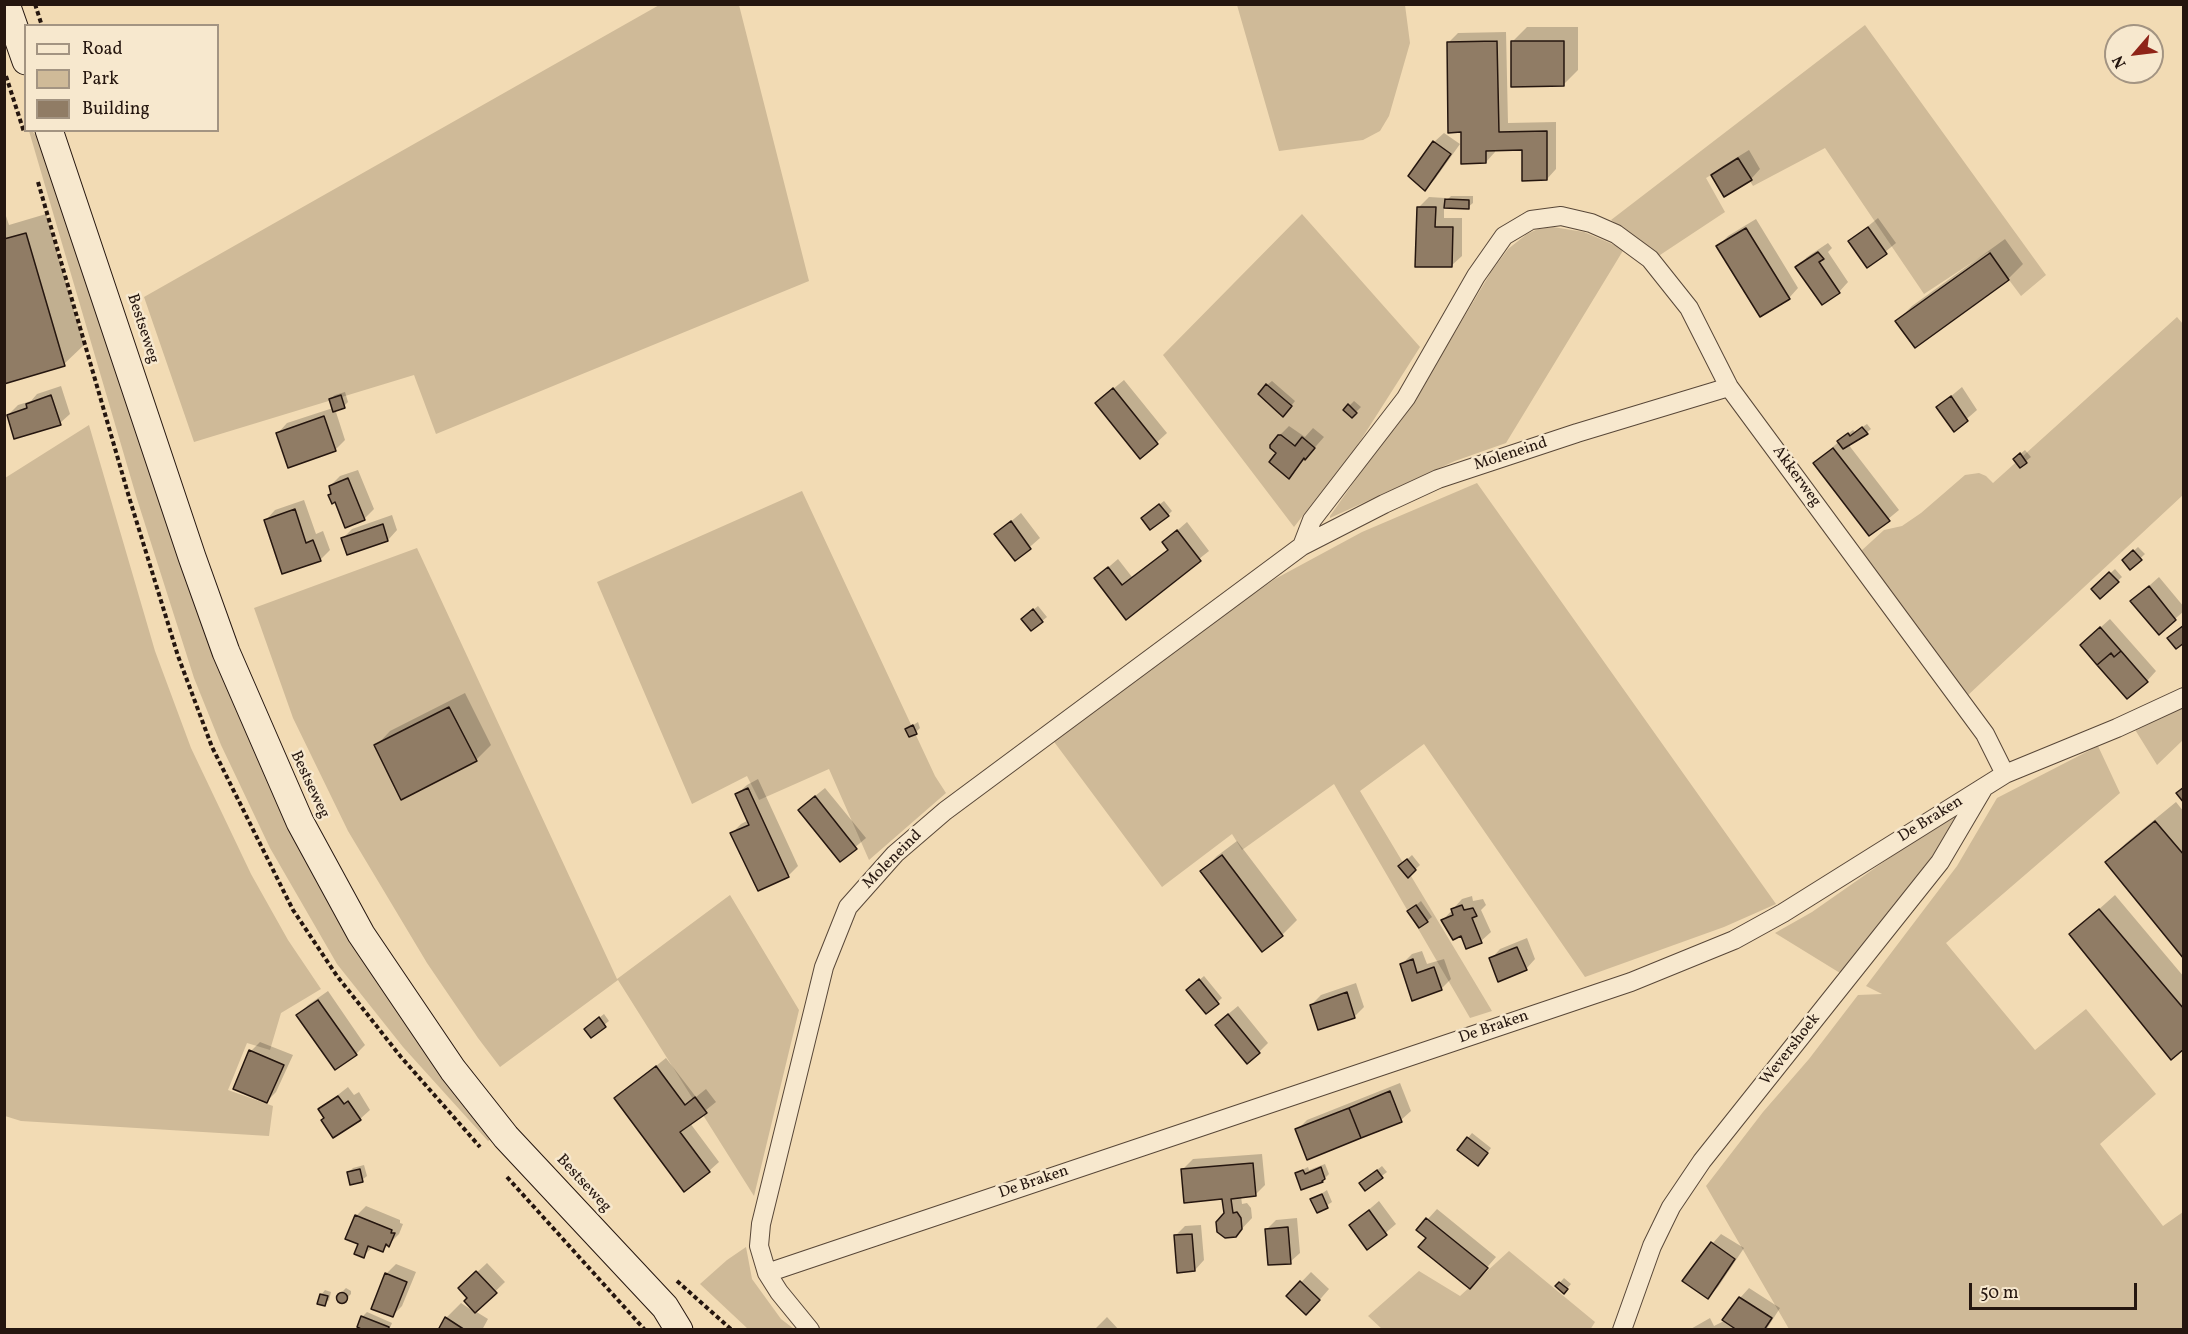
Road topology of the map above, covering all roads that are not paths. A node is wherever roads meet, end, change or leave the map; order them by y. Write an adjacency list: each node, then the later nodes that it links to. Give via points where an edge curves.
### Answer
1 (6, 4): 2 (main road)
2 (24, 55)
3 (50, 132): 10 (main road, Bestseweg, via 222,641 300,822 361,933 453,1070 506,1137)
4 (1729, 387): 5 (street, Moleneind, via 1438,479); 5 (street, Akkerweg, via 1689,308 1650,259 1616,234 1591,223 1561,216 1531,220 1504,236 1476,276 1406,398 1312,520); 7 (street, Akkerweg, via 1985,734)
5 (1302, 546): 9 (street, Moleneind, via 945,811 895,854 848,907 824,967 761,1224 759,1246)
6 (2184, 697): 7 (street, De Braken)
7 (2005, 774): 8 (street, De Braken)
8 (1986, 785): 9 (street, De Braken, via 1783,914 1734,940 1631,982); 14 (street, Wevershoek, via 1940,862 1702,1161 1671,1207 1652,1246)
9 (767, 1273): 13 (street, Moleneind)
10 (665, 1307): 11 (main road, Bestseweg); 12 (main road, Bestseweg)
11 (680, 1329)
12 (697, 1329)
13 (810, 1329)
14 (1622, 1329)

